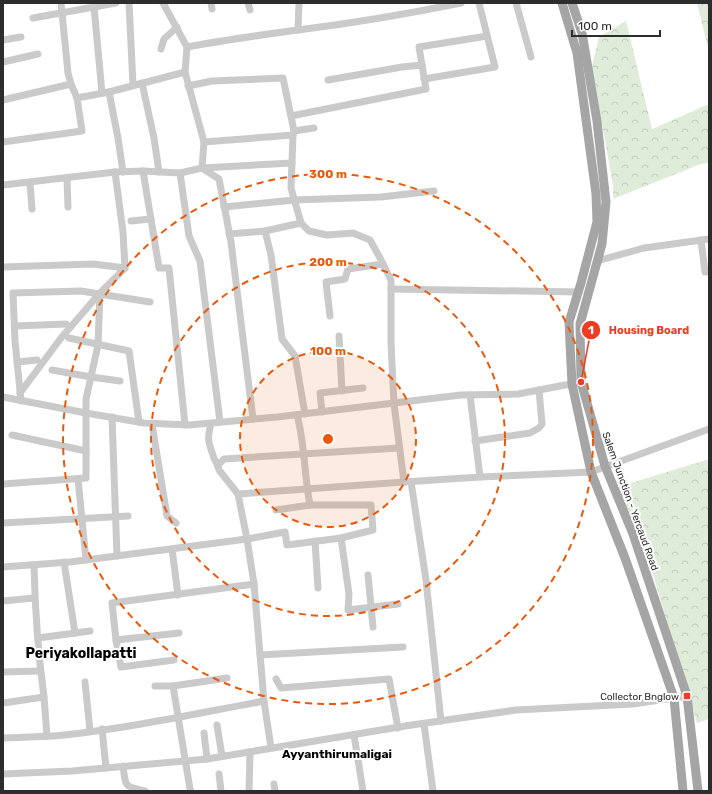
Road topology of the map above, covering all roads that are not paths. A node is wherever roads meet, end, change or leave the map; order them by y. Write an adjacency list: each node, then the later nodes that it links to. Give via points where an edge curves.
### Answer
1 (61, 3): 12 (street)
2 (116, 3): 11 (street)
3 (129, 3): 30 (street)
4 (163, 3): 14 (street)
5 (299, 3): 15 (street)
6 (460, 3): 15 (street)
7 (479, 3): 17 (street)
8 (516, 3): 22 (street)
9 (562, 3): 68 (main road, via 577,53 596,194 597,222)
10 (572, 3): 62 (main road, Salem Junction - Yercaud Road, via 582,33 597,121 606,202 602,244)
11 (94, 7): 12 (street); 32 (street)
12 (62, 13): 13 (street); 29 (street)
13 (32, 18)
14 (177, 27): 19 (street); 20 (street, via 164,39)
15 (298, 30): 19 (street)
16 (21, 36): 18 (street)
17 (487, 36): 24 (street, via 419,47); 26 (street, via 495,67)
18 (3, 40)
19 (187, 47): 25 (street)
20 (161, 49)
21 (38, 54): 23 (street)
22 (530, 57)
23 (3, 62)
24 (422, 65): 26 (street); 27 (street)
25 (185, 72): 28 (street); 31 (street)
26 (424, 79): 35 (street, via 426,89)
27 (328, 80)
28 (142, 83): 30 (street); 45 (street)
29 (71, 84): 33 (street); 34 (street)
30 (133, 86): 32 (street)
31 (188, 86): 35 (street, via 283,78); 39 (street)
32 (105, 92): 33 (street); 44 (street, via 118,138)
33 (77, 98): 38 (street, via 82,131)
34 (3, 100)
35 (291, 116): 37 (street)
36 (314, 128): 37 (street)
37 (294, 133): 39 (street); 40 (street)
38 (3, 142)
39 (204, 142): 41 (street)
40 (292, 163): 41 (street); 51 (street, via 291,188)
41 (202, 168): 46 (street); 53 (street, via 219,179)
42 (143, 171): 44 (street); 45 (street); 55 (street)
43 (115, 172): 44 (street); 47 (street); 65 (street)
44 (123, 172)
45 (159, 172): 46 (street)
46 (180, 173): 98 (street, via 189,236 200,261)
47 (67, 178): 48 (street); 52 (street)
48 (30, 183): 49 (street); 54 (street)
49 (3, 185)
50 (434, 191): 51 (street, via 381,197)
51 (294, 200): 53 (street); 57 (street)
52 (68, 207)
53 (224, 207): 59 (street)
54 (32, 209)
55 (151, 218): 56 (street); 101 (street, via 159,268 169,268)
56 (131, 221)
57 (300, 223): 58 (street); 63 (street, via 315,233 353,233 370,240)
58 (265, 231): 59 (street); 93 (street, via 271,255 282,339 295,356)
59 (229, 234): 96 (street)
60 (709, 239): 61 (street)
61 (701, 240): 62 (street, via 644,248); 66 (street, via 705,272)
62 (597, 261): 82 (main road, Salem Junction - Yercaud Road, via 580,324)
63 (383, 264): 67 (street, via 391,280); 71 (street, via 348,269 345,278 326,282)
64 (3, 267): 65 (street, via 93,264)
65 (125, 268): 69 (street)
66 (709, 271)
67 (391, 290): 68 (street); 90 (street, via 390,343)
68 (579, 292): 82 (main road, via 570,322)
69 (100, 294): 70 (street); 73 (street, via 81,291 13,293); 76 (street); 86 (street, via 61,338)
70 (150, 302)
71 (330, 316)
72 (66, 324): 73 (street)
73 (15, 326): 78 (street)
74 (339, 336): 85 (street)
75 (69, 338): 76 (street)
76 (98, 345): 80 (street); 97 (street, via 129,351)
77 (37, 360): 78 (street)
78 (17, 362): 86 (street)
79 (52, 370): 80 (street)
80 (91, 377): 81 (street); 92 (street)
81 (120, 381)
82 (577, 383): 84 (street); 109 (main road, Salem Junction - Yercaud Road); 110 (main road)
83 (363, 388): 85 (street)
84 (539, 390): 87 (street, via 518,394); 104 (street, via 542,424 539,428 530,433)
85 (342, 391): 91 (street, via 320,393)
86 (20, 393): 89 (street)
87 (470, 395): 90 (street); 104 (street)
88 (3, 397): 89 (street)
89 (21, 401): 92 (street)
90 (394, 404): 91 (street); 105 (street)
91 (322, 412): 93 (street)
92 (86, 413): 95 (street); 106 (street)
93 (305, 414): 94 (street)
94 (297, 415): 96 (street); 107 (street)
95 (112, 418): 97 (street); 119 (street)
96 (253, 419): 98 (street)
97 (139, 422): 100 (street)
98 (220, 422): 99 (street)
99 (211, 423): 101 (street); 108 (street, via 207,438)
100 (152, 424): 101 (street); 123 (street, via 167,516)
101 (185, 425)
102 (709, 429): 109 (street)
103 (12, 435): 106 (street)
104 (476, 441): 111 (street)
105 (399, 448): 107 (street); 113 (street)
106 (86, 451): 112 (street, via 86,478)
107 (303, 454): 108 (street, via 224,458); 115 (street)
108 (218, 465): 116 (street, via 219,470)
109 (606, 466): 110 (street); 157 (main road, Salem Junction - Yercaud Road, via 633,534)
110 (591, 472): 111 (street); 159 (main road, via 625,558)
111 (480, 476): 113 (street)
112 (78, 479): 114 (street); 121 (street)
113 (407, 482): 115 (street); 163 (street, via 426,580)
114 (3, 484)
115 (307, 489): 116 (street); 117 (street)
116 (238, 494): 125 (street)
117 (310, 505): 118 (street); 124 (street, via 371,505 373,530)
118 (276, 510)
119 (116, 516): 120 (street); 121 (street); 128 (street)
120 (128, 516)
121 (82, 519): 122 (street); 129 (street)
122 (3, 523)
123 (176, 523)
124 (341, 538): 126 (street); 140 (street, via 349,594 348,610)
125 (247, 539): 126 (street, via 285,532 287,544); 127 (street); 134 (street)
126 (315, 541): 135 (street)
127 (172, 549): 128 (street); 136 (street)
128 (118, 556): 129 (street)
129 (86, 560): 130 (street)
130 (64, 562): 131 (street); 143 (street)
131 (34, 565): 132 (street); 137 (street)
132 (3, 567)
133 (368, 575): 140 (street)
134 (254, 584): 136 (street); 148 (street)
135 (318, 588)
136 (178, 595): 146 (street, via 112,603)
137 (34, 598): 138 (street); 145 (street)
138 (3, 601)
139 (398, 604): 140 (street)
140 (372, 608): 141 (street)
141 (373, 627)
142 (90, 631): 143 (street)
143 (75, 633): 145 (street)
144 (179, 633): 146 (street)
145 (38, 638): 150 (street)
146 (116, 640): 149 (street, via 121,667)
147 (403, 647): 148 (street)
148 (260, 655): 160 (street)
149 (174, 660)
150 (40, 671): 151 (street); 158 (street)
151 (3, 672)
152 (227, 678): 156 (street)
153 (276, 679): 166 (street, via 281,688 390,679)
154 (85, 682): 168 (street)
155 (156, 686): 156 (street)
156 (173, 686): 162 (street)
157 (687, 696): 159 (street); 190 (main road, Salem Junction - Yercaud Road)
158 (44, 697): 161 (street); 171 (street)
159 (674, 698): 163 (street, via 633,704 516,710); 189 (main road)
160 (264, 701): 162 (street); 173 (street)
161 (3, 702)
162 (178, 717): 167 (street); 177 (street)
163 (440, 721): 164 (street)
164 (424, 724): 166 (street); 188 (street)
165 (218, 725): 175 (street)
166 (398, 728): 170 (street)
167 (102, 729): 168 (street); 179 (street)
168 (90, 731): 171 (street)
169 (204, 733): 176 (street)
170 (354, 735): 173 (street); 187 (street)
171 (47, 736): 172 (street)
172 (3, 738)
173 (271, 748): 174 (street)
174 (250, 752): 175 (street); 186 (street)
175 (222, 756): 176 (street)
176 (206, 759): 177 (street)
177 (184, 761): 178 (street); 184 (street)
178 (122, 766): 179 (street); 182 (street, via 125,784)
179 (106, 768): 180 (street)
180 (3, 774)
181 (219, 774): 185 (street)
182 (131, 790): 183 (street)
183 (145, 791)
184 (191, 791)
185 (221, 791)
186 (249, 791)
187 (364, 791)
188 (433, 791)
189 (683, 791)
190 (698, 791)

